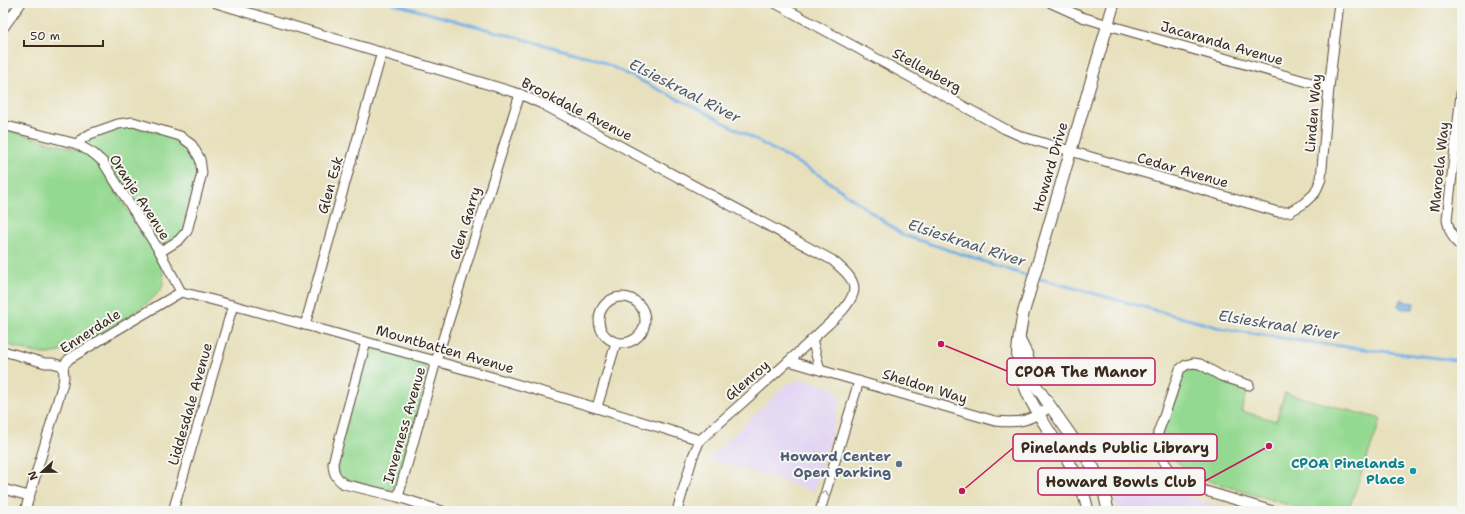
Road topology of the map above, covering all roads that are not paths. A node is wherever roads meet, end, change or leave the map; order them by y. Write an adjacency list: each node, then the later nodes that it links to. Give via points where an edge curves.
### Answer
1 (22, 3): 8 (street)
2 (216, 3): 9 (street, Brookdale Avenue)
3 (775, 3): 15 (street, Stellenberg, via 1005,129)
4 (1051, 3): 7 (street, Jacaranda Avenue)
5 (1114, 3): 7 (street, Howard Drive)
6 (1339, 3): 11 (street, Linden Way)
7 (1108, 26): 11 (street, Jacaranda Avenue); 15 (street, Howard Drive)
8 (3, 28)
9 (382, 52): 12 (street, Brookdale Avenue); 22 (street, Glen Esk)
10 (1462, 85): 17 (street, Maroela Way, via 1447,220 1448,229)
11 (1329, 88): 16 (street, Linden Way, via 1321,179 1315,193)
12 (520, 94): 19 (street, Brookdale Avenue, via 832,260 844,270); 28 (street, Glen Garry)
13 (3, 125): 14 (street, Oranje Avenue)
14 (77, 144): 18 (street, Oranje Avenue, via 102,162); 18 (street, Oranje Avenue, via 90,134 118,124 134,122 180,136 192,145 200,159 202,173 186,231 179,240)
15 (1070, 151): 16 (street, Cedar Avenue, via 1278,212); 24 (street, Howard Drive, via 1022,314)
16 (1289, 212)
17 (1462, 248)
18 (160, 252): 20 (street, Oranje Avenue)
19 (852, 282): 23 (street, Glenroy, via 853,294 846,307)
20 (181, 292): 21 (street, Mountbatten Avenue); 30 (street, Ennerdale, via 69,359)
21 (233, 305): 22 (street, Mountbatten Avenue); 42 (street, Liddesdale Avenue)
22 (305, 325): 25 (street, Mountbatten Avenue)
23 (812, 339): 29 (street, Glenroy); 31 (street)
24 (1020, 341): 35 (street, Howard Drive, via 1027,355 1034,383); 36 (street, Howard Drive, via 1018,366)
25 (366, 342): 28 (street, Mountbatten Avenue); 40 (street, Inverness Avenue, via 333,471 337,479 344,484)
26 (616, 343): 26 (street, via 602,332 599,315 609,301 619,297 635,300 644,312 645,323 642,331 635,339); 34 (street)
27 (3, 351): 30 (street)
28 (436, 361): 34 (street, Mountbatten Avenue); 40 (street, Inverness Avenue)
29 (789, 361): 31 (street, Sheldon Way); 37 (street, Glenroy)
30 (63, 366): 39 (street, Ennerdale, via 64,383)
31 (820, 370): 32 (street, Sheldon Way)
32 (859, 381): 36 (street, Sheldon Way, via 995,421 1019,422); 45 (street, one-way to 32)
33 (1249, 385): 48 (street, via 1221,376 1200,364 1193,363 1180,369 1158,434 1158,446 1169,470 1177,479 1189,486)
34 (597, 407): 37 (street, Mountbatten Avenue)
35 (1051, 407): 36 (street, Sheldon Way); 47 (street, Howard Drive, via 1093,467 1103,487)
36 (1038, 414): 46 (street, Howard Drive, via 1075,472)
37 (700, 440): 44 (street, Glenroy)
38 (3, 489): 39 (street)
39 (29, 496): 41 (street, Ennerdale)
40 (398, 498): 43 (street, Inverness Avenue)
41 (25, 511)
42 (173, 511)
43 (442, 511)
44 (677, 511)
45 (820, 511)
46 (1088, 511)
47 (1108, 511)
48 (1273, 511)

